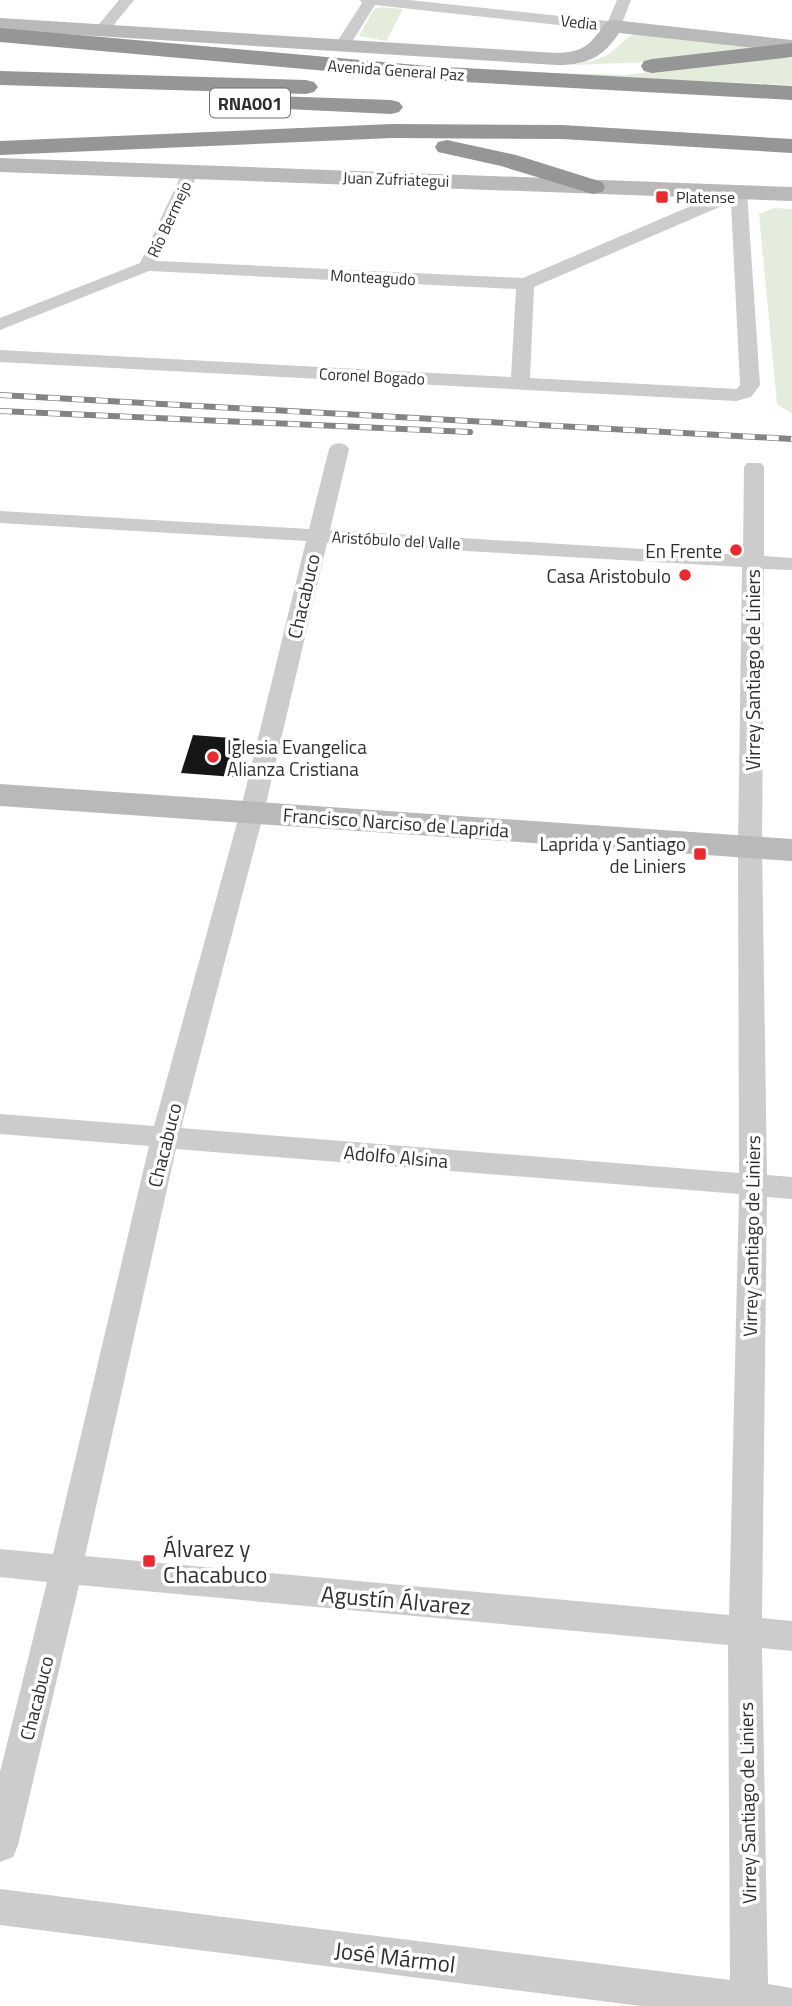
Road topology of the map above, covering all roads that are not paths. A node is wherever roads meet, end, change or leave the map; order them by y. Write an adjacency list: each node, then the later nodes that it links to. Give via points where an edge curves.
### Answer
1 (127, 0): 6 (street)
2 (370, 0): 5 (street, Vedia); 8 (street)
3 (624, 0): 5 (street)
4 (0, 24): 6 (street, Avenida General Paz)
5 (613, 26): 8 (street, Avenida General Paz, via 598,50 588,56 556,59); 9 (street, Vedia)
6 (103, 29): 8 (street, Avenida General Paz)
7 (0, 35): 10 (highway, Avenida General Paz)
8 (343, 45)
9 (792, 48): 10 (highway, via 601,69)
10 (229, 56): 14 (highway, Avenida General Paz, via 428,74)
11 (13, 74): 12 (highway, Avenida General Paz / RNA001); 13 (highway, Avenida General Paz / RNA001); 13 (highway, via 154,67); 15 (highway, Avenida General Paz / RNA001)
12 (0, 78)
13 (388, 90): 16 (highway, Avenida General Paz / RNA001)
14 (792, 93)
15 (480, 111): 17 (highway); 19 (highway, Avenida General Paz / RNA001)
16 (792, 112)
17 (254, 119): 18 (highway); 20 (highway, via 214,125)
18 (124, 120)
19 (792, 129)
20 (0, 133)
21 (144, 143): 22 (highway, via 296,133 506,131); 23 (highway); 26 (highway, via 453,148)
22 (792, 146)
23 (0, 148)
24 (0, 165): 25 (street, Juan Zufriategui)
25 (191, 171): 26 (street, Juan Zufriategui); 29 (street, Río Bermejo)
26 (593, 187): 27 (street, Juan Zufriategui)
27 (739, 192): 28 (street, Juan Zufriategui); 30 (street, Monteagudo); 33 (street, Coronel Bogado, via 750,384 744,393)
28 (792, 194)
29 (147, 266): 30 (street, Monteagudo); 31 (street, Monteagudo)
30 (525, 284): 33 (street)
31 (0, 324)
32 (0, 356): 33 (street, Coronel Bogado)
33 (520, 384)
34 (339, 449): 37 (street, Chacabuco)
35 (754, 467): 38 (street, Virrey Santiago de Liniers)
36 (0, 517): 37 (street, Aristóbulo del Valle)
37 (318, 536): 38 (street, Aristóbulo del Valle); 41 (street, Chacabuco)
38 (752, 562): 39 (street, Aristóbulo del Valle); 42 (street, Virrey Santiago de Liniers)
39 (792, 564)
40 (0, 795): 41 (street, Francisco Narciso de Laprida)
41 (253, 812): 42 (street, Francisco Narciso de Laprida); 45 (street, Chacabuco)
42 (750, 847): 43 (street, Francisco Narciso de Laprida); 46 (street, Virrey Santiago de Liniers)
43 (792, 850)
44 (0, 1124): 45 (street, Adolfo Alsina)
45 (164, 1137): 46 (street, Adolfo Alsina); 49 (street, Chacabuco)
46 (753, 1185): 47 (street, Adolfo Alsina); 50 (street, Virrey Santiago de Liniers)
47 (792, 1188)
48 (0, 1563): 49 (street, Agustín Álvarez)
49 (66, 1569): 50 (street, Agustín Álvarez); 52 (street, Chacabuco)
50 (745, 1630): 51 (street, Agustín Álvarez); 54 (street, Virrey Santiago de Liniers)
51 (792, 1636)
52 (0, 1845)
53 (0, 1907): 54 (street, José Mármol)
54 (749, 2003): 55 (street, José Mármol)
55 (790, 2006)

